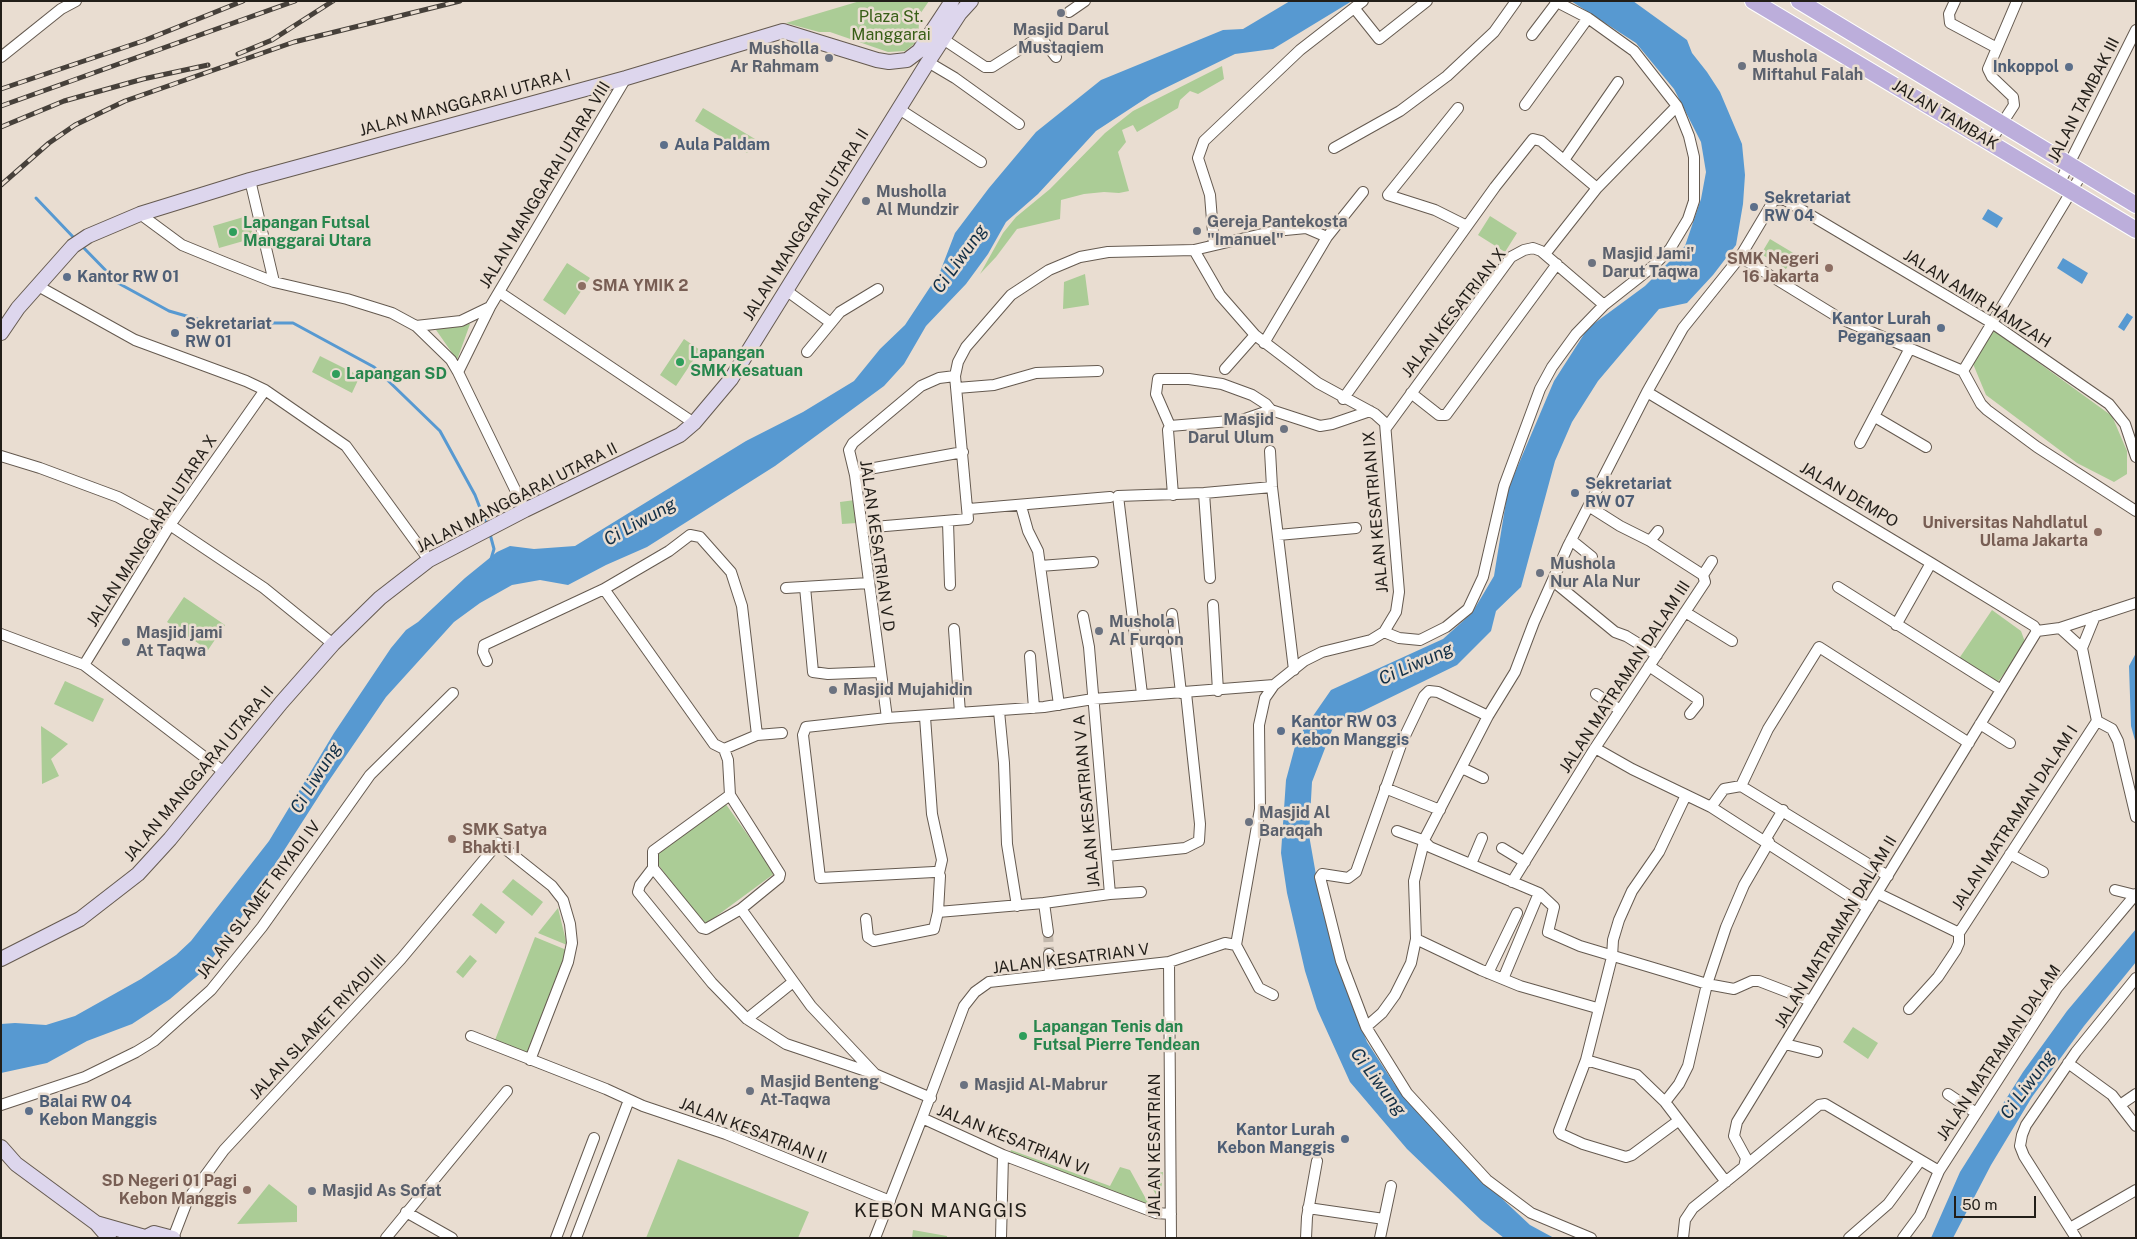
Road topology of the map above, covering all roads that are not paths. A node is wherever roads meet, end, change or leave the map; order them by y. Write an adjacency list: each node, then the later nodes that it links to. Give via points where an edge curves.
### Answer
1 (76, 1): 21 (street, via 61,9)
2 (952, 1): 23 (street, JALAN MANGGARAI UTARA I, via 919,51 907,60 877,60 783,31)
3 (971, 1): 18 (street, JALAN MANGGARAI UTARA II)
4 (1085, 1): 14 (street)
5 (1363, 1): 13 (street)
6 (1427, 1): 13 (street, via 1379,38)
7 (1516, 1): 32 (street, via 1494,32 1447,76 1400,111)
8 (1753, 1): 31 (main road, JALAN TAMBAK)
9 (1799, 1): 30 (main road, JALAN TAMBAK)
10 (1955, 1): 19 (street, via 1949,14 1950,23)
11 (2017, 1): 19 (street)
12 (1555, 4): 15 (street); 17 (street)
13 (1355, 9): 45 (street, via 1300,50 1204,141 1198,158 1210,195)
14 (1069, 12)
15 (1588, 18): 25 (street); 26 (street, via 1634,52)
16 (2136, 30): 35 (street, JALAN TAMBAK III)
17 (1532, 35)
18 (943, 39): 20 (street, via 984,67 992,67 1036,39 1045,43); 22 (street, JALAN MANGGARAI UTARA II)
19 (1997, 48): 30 (street, via 1988,69 2013,97 2014,105)
20 (1056, 56)
21 (1, 57)
22 (928, 62): 28 (street, JALAN MANGGARAI UTARA II); 29 (street)
23 (626, 78): 36 (street, JALAN MANGGARAI UTARA I); 54 (street, JALAN MANGGARAI UTARA VIII)
24 (1618, 82): 33 (street)
25 (1525, 105)
26 (1676, 106): 37 (street); 55 (street, via 1694,157 1694,201 1688,219 1670,249)
27 (1458, 108): 42 (street, via 1388,195 1443,213)
28 (899, 109): 34 (street); 53 (street, JALAN MANGGARAI UTARA II)
29 (1019, 124)
30 (2003, 124): 31 (street); 35 (main road, JALAN TAMBAK)
31 (1990, 142): 38 (main road, JALAN TAMBAK)
32 (1334, 148)
33 (1564, 160): 37 (street); 42 (street, via 1541,141 1533,139)
34 (980, 162)
35 (2076, 168): 38 (street); 38 (street, JALAN TAMBAK III); 40 (main road, JALAN TAMBAK)
36 (250, 180): 41 (street, JALAN MANGGARAI UTARA I); 50 (street)
37 (1597, 188): 47 (street)
38 (2065, 188): 43 (main road, JALAN TAMBAK); 60 (street)
39 (1363, 192): 44 (street)
40 (2136, 205)
41 (140, 214): 50 (street, via 182,245); 51 (street, JALAN MANGGARAI UTARA I, via 88,236 73,246)
42 (1466, 226): 76 (street)
43 (2136, 230)
44 (1327, 237): 45 (street, via 1313,230 1294,229); 64 (street)
45 (1214, 245): 46 (street)
46 (1194, 250): 63 (street, JALAN KESATRIAN IX, via 1220,295); 71 (street, via 1108,252 1080,257 1049,270 1011,295 986,322 966,347)
47 (1545, 254): 49 (street); 75 (street, JALAN KESATRIAN X, via 1533,248 1511,257)
48 (1740, 257): 60 (street, JALAN AMIR HAMZAH, via 1774,200 1785,200); 65 (street, via 1841,319); 74 (street, via 1693,313)
49 (1557, 264): 55 (street); 75 (street, via 1446,415 1440,415)
50 (274, 282): 61 (street, via 347,299 392,313)
51 (38, 286): 57 (street, JALAN MANGGARAI UTARA I); 73 (street, via 136,340)
52 (878, 289): 59 (street, via 844,309)
53 (787, 291): 59 (street); 80 (street, JALAN MANGGARAI UTARA II, via 731,379)
54 (499, 292): 56 (street, JALAN MANGGARAI UTARA VIII); 80 (street)
55 (1604, 305): 132 (street, via 1563,350 1540,389 1504,486 1483,577 1468,609 1446,627 1420,640 1399,638)
56 (490, 307): 61 (street, JALAN MANGGARAI UTARA VIII, via 461,321); 69 (street, JALAN MANGGARAI UTARA VIII)
57 (18, 308): 58 (street); 62 (street, JALAN MANGGARAI UTARA I)
58 (1, 314)
59 (831, 323): 66 (street)
60 (1992, 323): 68 (street); 88 (street, JALAN AMIR HAMZAH, via 2109,404 2125,424)
61 (416, 326): 69 (street, via 451,360)
62 (1, 333)
63 (1255, 335): 64 (street, JALAN KESATRIAN IX); 67 (street)
64 (1264, 343): 76 (street, JALAN KESATRIAN IX)
65 (1909, 350): 68 (street); 79 (street)
66 (807, 352)
67 (1225, 369)
68 (1962, 371): 98 (street, via 1986,410)
69 (458, 372): 96 (street)
70 (1098, 372): 72 (street, via 1036,373 994,385)
71 (955, 376): 72 (street); 89 (street, JALAN KESATRIAN V D, via 938,378 921,386 853,443 849,453)
72 (957, 388): 86 (street)
73 (265, 390): 100 (street, JALAN MANGGARAI UTARA X); 108 (street, via 346,446)
74 (1647, 392): 95 (street); 111 (street, JALAN DEMPO)
75 (1411, 393): 82 (street, JALAN KESATRIAN X)
76 (1343, 399): 78 (street, JALAN KESATRIAN IX)
77 (1272, 410): 78 (street, JALAN KESATRIAN IX, via 1320,426); 81 (street, via 1242,420); 81 (street, via 1252,394 1222,384 1158,379 1156,394)
78 (1370, 411): 82 (street, JALAN KESATRIAN IX, via 1382,420)
79 (1875, 417): 83 (street); 84 (street)
80 (694, 423): 96 (street, JALAN MANGGARAI UTARA II, via 680,435)
81 (1170, 426): 92 (street)
82 (1386, 428): 132 (street, JALAN KESATRIAN IX, via 1400,592 1396,612)
83 (1860, 443)
84 (1926, 447)
85 (1270, 451): 90 (street)
86 (963, 452): 89 (street, via 869,469); 97 (street)
87 (1, 456): 100 (street, via 118,497)
88 (2136, 456)
89 (856, 475): 101 (street, JALAN KESATRIAN V D)
90 (1272, 487): 91 (street); 104 (street)
91 (1204, 493): 92 (street); 114 (street)
92 (1173, 495): 149 (street, via 1118,496)
93 (1110, 497): 94 (street)
94 (1021, 506): 97 (street); 112 (street, via 1038,551)
95 (1590, 507): 105 (street); 106 (street, JALAN MATRAMAN DALAM III)
96 (526, 510): 108 (street, JALAN MANGGARAI UTARA II)
97 (969, 510): 99 (street, via 968,519)
98 (2136, 511)
99 (948, 522): 101 (street); 117 (street)
100 (170, 525): 135 (street, via 264,588); 140 (street, JALAN MANGGARAI UTARA X)
101 (862, 528): 116 (street, JALAN KESATRIAN V D)
102 (1356, 528): 104 (street)
103 (1658, 530): 106 (street)
104 (1278, 535): 142 (street)
105 (1571, 540): 107 (street); 115 (street)
106 (1650, 541): 113 (street, JALAN MATRAMAN DALAM III)
107 (1592, 557)
108 (429, 560): 135 (street, JALAN MANGGARAI UTARA II, via 380,598)
109 (1712, 561): 113 (street)
110 (1093, 562): 112 (street)
111 (1931, 562): 128 (street); 131 (street, JALAN DEMPO, via 2034,626)
112 (1040, 566): 152 (street)
113 (1703, 575): 124 (street, JALAN MATRAMAN DALAM III, via 1705,582)
114 (1210, 578)
115 (1553, 581): 137 (street, via 1615,632); 158 (street, via 1515,672)
116 (869, 583): 118 (street); 143 (street, JALAN KESATRIAN V D)
117 (950, 584)
118 (805, 587): 120 (street); 143 (street, via 813,672)
119 (1838, 587): 128 (street)
120 (786, 588)
121 (604, 589): 139 (street, via 484,644); 164 (street, via 690,535 700,537 731,572 739,593); 167 (street, via 706,734 714,744)
122 (2136, 603): 127 (street)
123 (1213, 605): 146 (street)
124 (1685, 612): 134 (street); 137 (street, JALAN MATRAMAN DALAM III)
125 (1172, 614): 147 (street)
126 (1083, 616): 151 (street, JALAN KESATRIAN V A, via 1090,647)
127 (2095, 616): 129 (street); 136 (street)
128 (1896, 625): 145 (street)
129 (2060, 628): 131 (street); 136 (street)
130 (954, 630): 156 (street)
131 (2036, 631): 145 (street, JALAN MATRAMAN DALAM II)
132 (1384, 632): 142 (street, via 1371,640 1313,655)
133 (1, 634): 140 (street)
134 (1732, 641)
135 (333, 644): 170 (street, JALAN MANGGARAI UTARA II)
136 (2082, 648): 161 (street)
137 (1657, 655): 141 (street, JALAN MATRAMAN DALAM III)
138 (1030, 656): 153 (street)
139 (487, 661)
140 (84, 665): 170 (street)
141 (1649, 666): 154 (street, JALAN MATRAMAN DALAM III); 157 (street, via 1698,699)
142 (1294, 670): 144 (street)
143 (879, 672): 160 (street, JALAN KESATRIAN V D)
144 (1274, 685): 146 (street); 211 (street, via 1260,714 1260,809)
145 (2001, 690): 162 (street, JALAN MATRAMAN DALAM II)
146 (1218, 691): 147 (street)
147 (1184, 692): 149 (street); 186 (street, via 1199,841 1186,848)
148 (453, 693): 242 (street, JALAN SLAMET RIYADI IV, via 370,776 262,927 211,990 154,1041 136,1052 85,1078)
149 (1142, 694): 151 (street)
150 (1596, 694): 154 (street)
151 (1093, 699): 152 (street); 186 (street, JALAN KESATRIAN V A)
152 (1058, 705): 153 (street)
153 (1034, 708): 155 (street)
154 (1620, 710): 168 (street, JALAN MATRAMAN DALAM III)
155 (999, 711): 156 (street); 201 (street, via 1007,844)
156 (960, 713): 159 (street)
157 (1690, 714)
158 (1488, 716): 169 (street); 173 (street, via 1438,692 1429,691 1402,742)
159 (925, 717): 160 (street); 191 (street, via 932,814 942,860)
160 (887, 718): 191 (street, via 806,727 804,730 820,877)
161 (2097, 721): 179 (street, via 2112,729 2118,741); 185 (street, JALAN MATRAMAN DALAM I)
162 (1980, 724): 165 (street, JALAN MATRAMAN DALAM II); 166 (street)
163 (782, 733): 164 (street)
164 (757, 735): 167 (street)
165 (1969, 743): 172 (street, via 1819,647 1768,729); 192 (street, JALAN MATRAMAN DALAM II)
166 (2010, 743)
167 (724, 748): 174 (street, via 730,775)
168 (1595, 748): 175 (street); 187 (street, JALAN MATRAMAN DALAM III)
169 (1462, 768): 171 (street); 177 (street)
170 (224, 772): 212 (street, JALAN MANGGARAI UTARA II, via 170,839 125,885 80,919)
171 (1483, 778)
172 (1741, 786): 176 (street, via 1724,788); 178 (street)
173 (1385, 788): 177 (street); 228 (street, via 1356,872 1348,878 1322,874 1320,877 1341,961)
174 (730, 795): 189 (street, via 654,850); 203 (street, via 780,874)
175 (1686, 796): 176 (street); 214 (street, via 1659,852 1632,891 1613,940)
176 (1711, 807): 182 (street)
177 (1440, 810): 183 (street)
178 (1784, 810): 182 (street); 192 (street)
179 (2136, 817)
180 (1396, 831): 183 (street)
181 (1482, 838): 188 (street)
182 (1767, 841): 202 (street); 222 (street, via 1737,901)
183 (1425, 842): 188 (street); 209 (street, via 1414,881)
184 (1502, 848): 187 (street)
185 (2010, 854): 190 (street); 208 (street, JALAN MATRAMAN DALAM I)
186 (1107, 856): 198 (street, JALAN KESATRIAN V A)
187 (1525, 862): 193 (street, JALAN MATRAMAN DALAM III)
188 (1471, 864): 193 (street)
189 (654, 868): 203 (street, via 702,928 706,929); 227 (street, JALAN KESATRIAN VI, via 638,892)
190 (2043, 872)
191 (939, 873): 204 (street)
192 (1888, 876): 197 (street, JALAN MATRAMAN DALAM II)
193 (1512, 882): 196 (street)
194 (2115, 890): 199 (street)
195 (1141, 892): 198 (street)
196 (1539, 893): 214 (street, via 1554,907 1548,932); 220 (street)
197 (1877, 893): 202 (street, JALAN MATRAMAN DALAM II); 208 (street)
198 (1110, 894): 200 (street, JALAN KESATRIAN V A)
199 (2135, 895): 244 (street, JALAN MATRAMAN DALAM, via 2057,988)
200 (1044, 903): 201 (street, JALAN KESATRIAN V A); 207 (street)
201 (1017, 906): 204 (street, JALAN KESATRIAN V A)
202 (1868, 908): 224 (street, JALAN MATRAMAN DALAM II)
203 (741, 910): 221 (street)
204 (938, 912): 206 (street, via 934,929 874,941 868,937)
205 (1517, 913): 217 (street)
206 (866, 919)
207 (1048, 932)
208 (1959, 932): 226 (street, JALAN MATRAMAN DALAM I, via 1956,950 1938,977)
209 (1416, 939): 217 (street); 228 (street, via 1411,963 1395,995)
210 (1, 944): 212 (street)
211 (1236, 945): 216 (street, via 1224,943); 223 (street, via 1259,988)
212 (18, 950): 215 (street, JALAN MANGGARAI UTARA II)
213 (1049, 954): 218 (street)
214 (1612, 957): 222 (street); 225 (street)
215 (1, 959)
216 (1169, 962): 218 (street, JALAN KESATRIAN V); 261 (street, JALAN KESATRIAN)
217 (1488, 974): 220 (street)
218 (1050, 975): 239 (street, JALAN KESATRIAN V, via 989,982 975,992 964,1006)
219 (2136, 978): 234 (street)
220 (1503, 979): 225 (street)
221 (793, 982): 227 (street); 235 (street, via 811,1006)
222 (1707, 984): 224 (street, via 1734,989 1759,981); 241 (street, via 1688,1066)
223 (1273, 995)
224 (1811, 1001): 230 (street, JALAN MATRAMAN DALAM II)
225 (1597, 1008): 233 (street)
226 (1909, 1009)
227 (747, 1019): 235 (street, JALAN KESATRIAN VI, via 786,1044)
228 (1366, 1027): 277 (street, via 1407,1093 1487,1180 1531,1213)
229 (470, 1036): 232 (street, JALAN KESATRIAN II)
230 (1785, 1044): 231 (street); 253 (street, JALAN MATRAMAN DALAM II, via 1734,1131 1736,1142 1746,1158)
231 (1817, 1052)
232 (530, 1060): 240 (street, JALAN KESATRIAN II); 267 (street, JALAN SLAMET RIYADI III, via 568,962 572,943 570,924 563,900 552,886 498,843 401,959 224,1150 188,1199)
233 (1586, 1060): 241 (street, via 1637,1075); 246 (street, via 1559,1131 1561,1134 1626,1157)
234 (2068, 1063): 243 (street, via 2104,1088); 264 (street, via 2026,1125 2020,1146)
235 (875, 1074): 239 (street, JALAN KESATRIAN VI)
236 (507, 1091): 260 (street)
237 (1948, 1094): 244 (street)
238 (2136, 1094): 243 (street)
239 (931, 1098): 245 (street, JALAN KESATRIAN VI)
240 (629, 1100): 258 (street, JALAN KESATRIAN II, via 726,1134); 271 (street)
241 (1665, 1102): 246 (street)
242 (1, 1105)
243 (2120, 1105): 247 (street)
244 (1976, 1113): 254 (street, JALAN MATRAMAN DALAM)
245 (922, 1118): 250 (street, JALAN KESATRIAN VI); 258 (street)
246 (1678, 1121): 255 (street)
247 (2136, 1126)
248 (594, 1138): 270 (street)
249 (1, 1147): 263 (street, via 16,1164)
250 (1003, 1155): 261 (street, JALAN KESATRIAN VI, via 1156,1212); 273 (street)
251 (1318, 1161): 259 (street)
252 (1920, 1161): 253 (street, via 1825,1104 1819,1105); 254 (street); 279 (street, via 1888,1204)
253 (1744, 1167): 255 (street)
254 (1939, 1171): 280 (street, JALAN MATRAMAN DALAM, via 1920,1216)
255 (1726, 1182): 278 (street, via 1693,1208 1685,1220)
256 (1391, 1186): 262 (street)
257 (2136, 1190): 264 (street)
258 (890, 1201): 272 (street)
259 (1308, 1208): 262 (street); 275 (street)
260 (406, 1212): 268 (street); 269 (street)
261 (1171, 1214): 274 (street, JALAN KESATRIAN)
262 (1384, 1219): 276 (street)
263 (96, 1223): 265 (street); 266 (street)
264 (2070, 1228): 281 (street)
265 (144, 1237): 267 (street, via 154,1234)
266 (109, 1238)
267 (173, 1238)
268 (386, 1238)
269 (452, 1238)
270 (556, 1238)
271 (576, 1238)
272 (875, 1238)
273 (1001, 1238)
274 (1171, 1238)
275 (1306, 1238)
276 (1380, 1238)
277 (1591, 1238)
278 (1683, 1238)
279 (1849, 1238)
280 (1903, 1238)
281 (2076, 1238)

